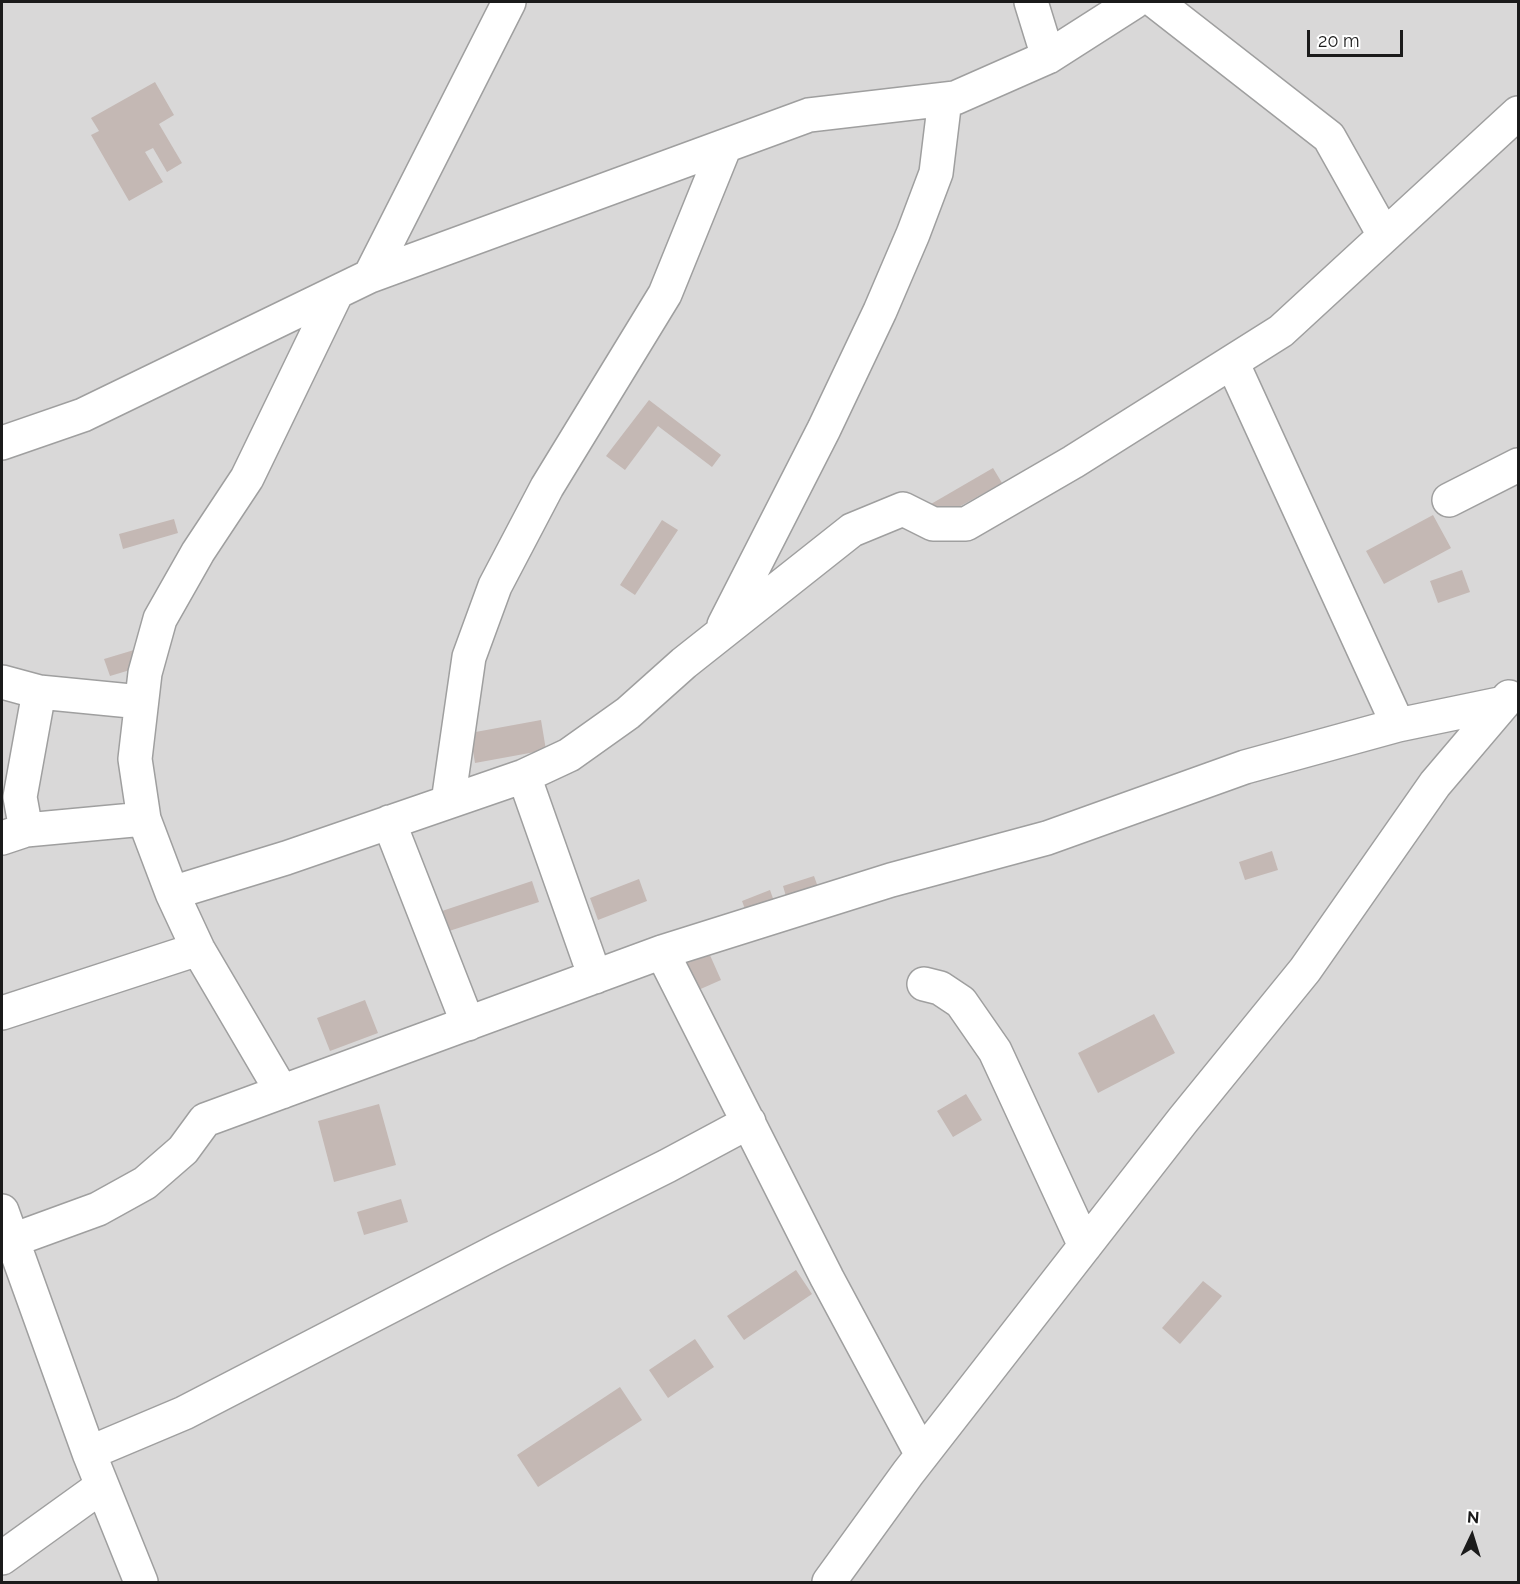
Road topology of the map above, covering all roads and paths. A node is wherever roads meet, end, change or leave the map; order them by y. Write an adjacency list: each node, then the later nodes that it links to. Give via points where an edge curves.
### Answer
1 (509, 2): 10 (street)
2 (1031, 2): 5 (street)
3 (1134, 2): 5 (street)
4 (1156, 2): 9 (street, via 1329,137)
5 (1048, 57): 6 (street, via 955,99)
6 (945, 99): 8 (street, via 809,115); 16 (street, via 936,173 913,234 824,429)
7 (1518, 113): 9 (street)
8 (725, 146): 10 (street); 23 (street, via 665,294 547,487 495,586 469,657)
9 (1384, 235): 12 (street, via 1281,332)
10 (370, 276): 11 (street)
11 (337, 292): 13 (street, via 83,415); 20 (street, via 247,478 160,619)
12 (1232, 362): 16 (street, via 966,524 933,524 903,509 852,530); 21 (street)
13 (2, 443)
14 (1518, 465): 15 (street)
15 (1449, 500)
16 (719, 635): 22 (street, via 628,713 569,755)
17 (2, 682): 18 (street)
18 (39, 692): 20 (street); 26 (street)
19 (1511, 694): 21 (street); 37 (street, via 1434,784 1305,970)
20 (141, 702): 24 (street, via 135,759)
21 (1398, 725): 29 (street, via 1245,767 1047,838 891,880)
22 (524, 776): 23 (street); 30 (street)
23 (448, 802): 25 (street)
24 (144, 819): 26 (street); 27 (street)
25 (389, 822): 27 (street); 33 (street)
26 (14, 834)
27 (172, 894): 28 (street)
28 (198, 949): 32 (street); 34 (street)
29 (662, 952): 30 (street); 35 (street)
30 (595, 977): 33 (street)
31 (924, 984): 37 (street, via 940,988 961,1002 995,1051)
32 (2, 1012)
33 (468, 1024): 34 (street)
34 (282, 1092): 36 (street, via 206,1120 183,1150 145,1183 98,1209)
35 (748, 1122): 38 (street, via 184,1413); 39 (street)
36 (5, 1232): 38 (street)
37 (1085, 1246): 39 (street)
38 (89, 1453): 40 (street)
39 (922, 1455): 43 (street)
40 (102, 1486): 41 (street); 42 (street)
41 (2, 1558)
42 (141, 1582)
43 (829, 1582)

